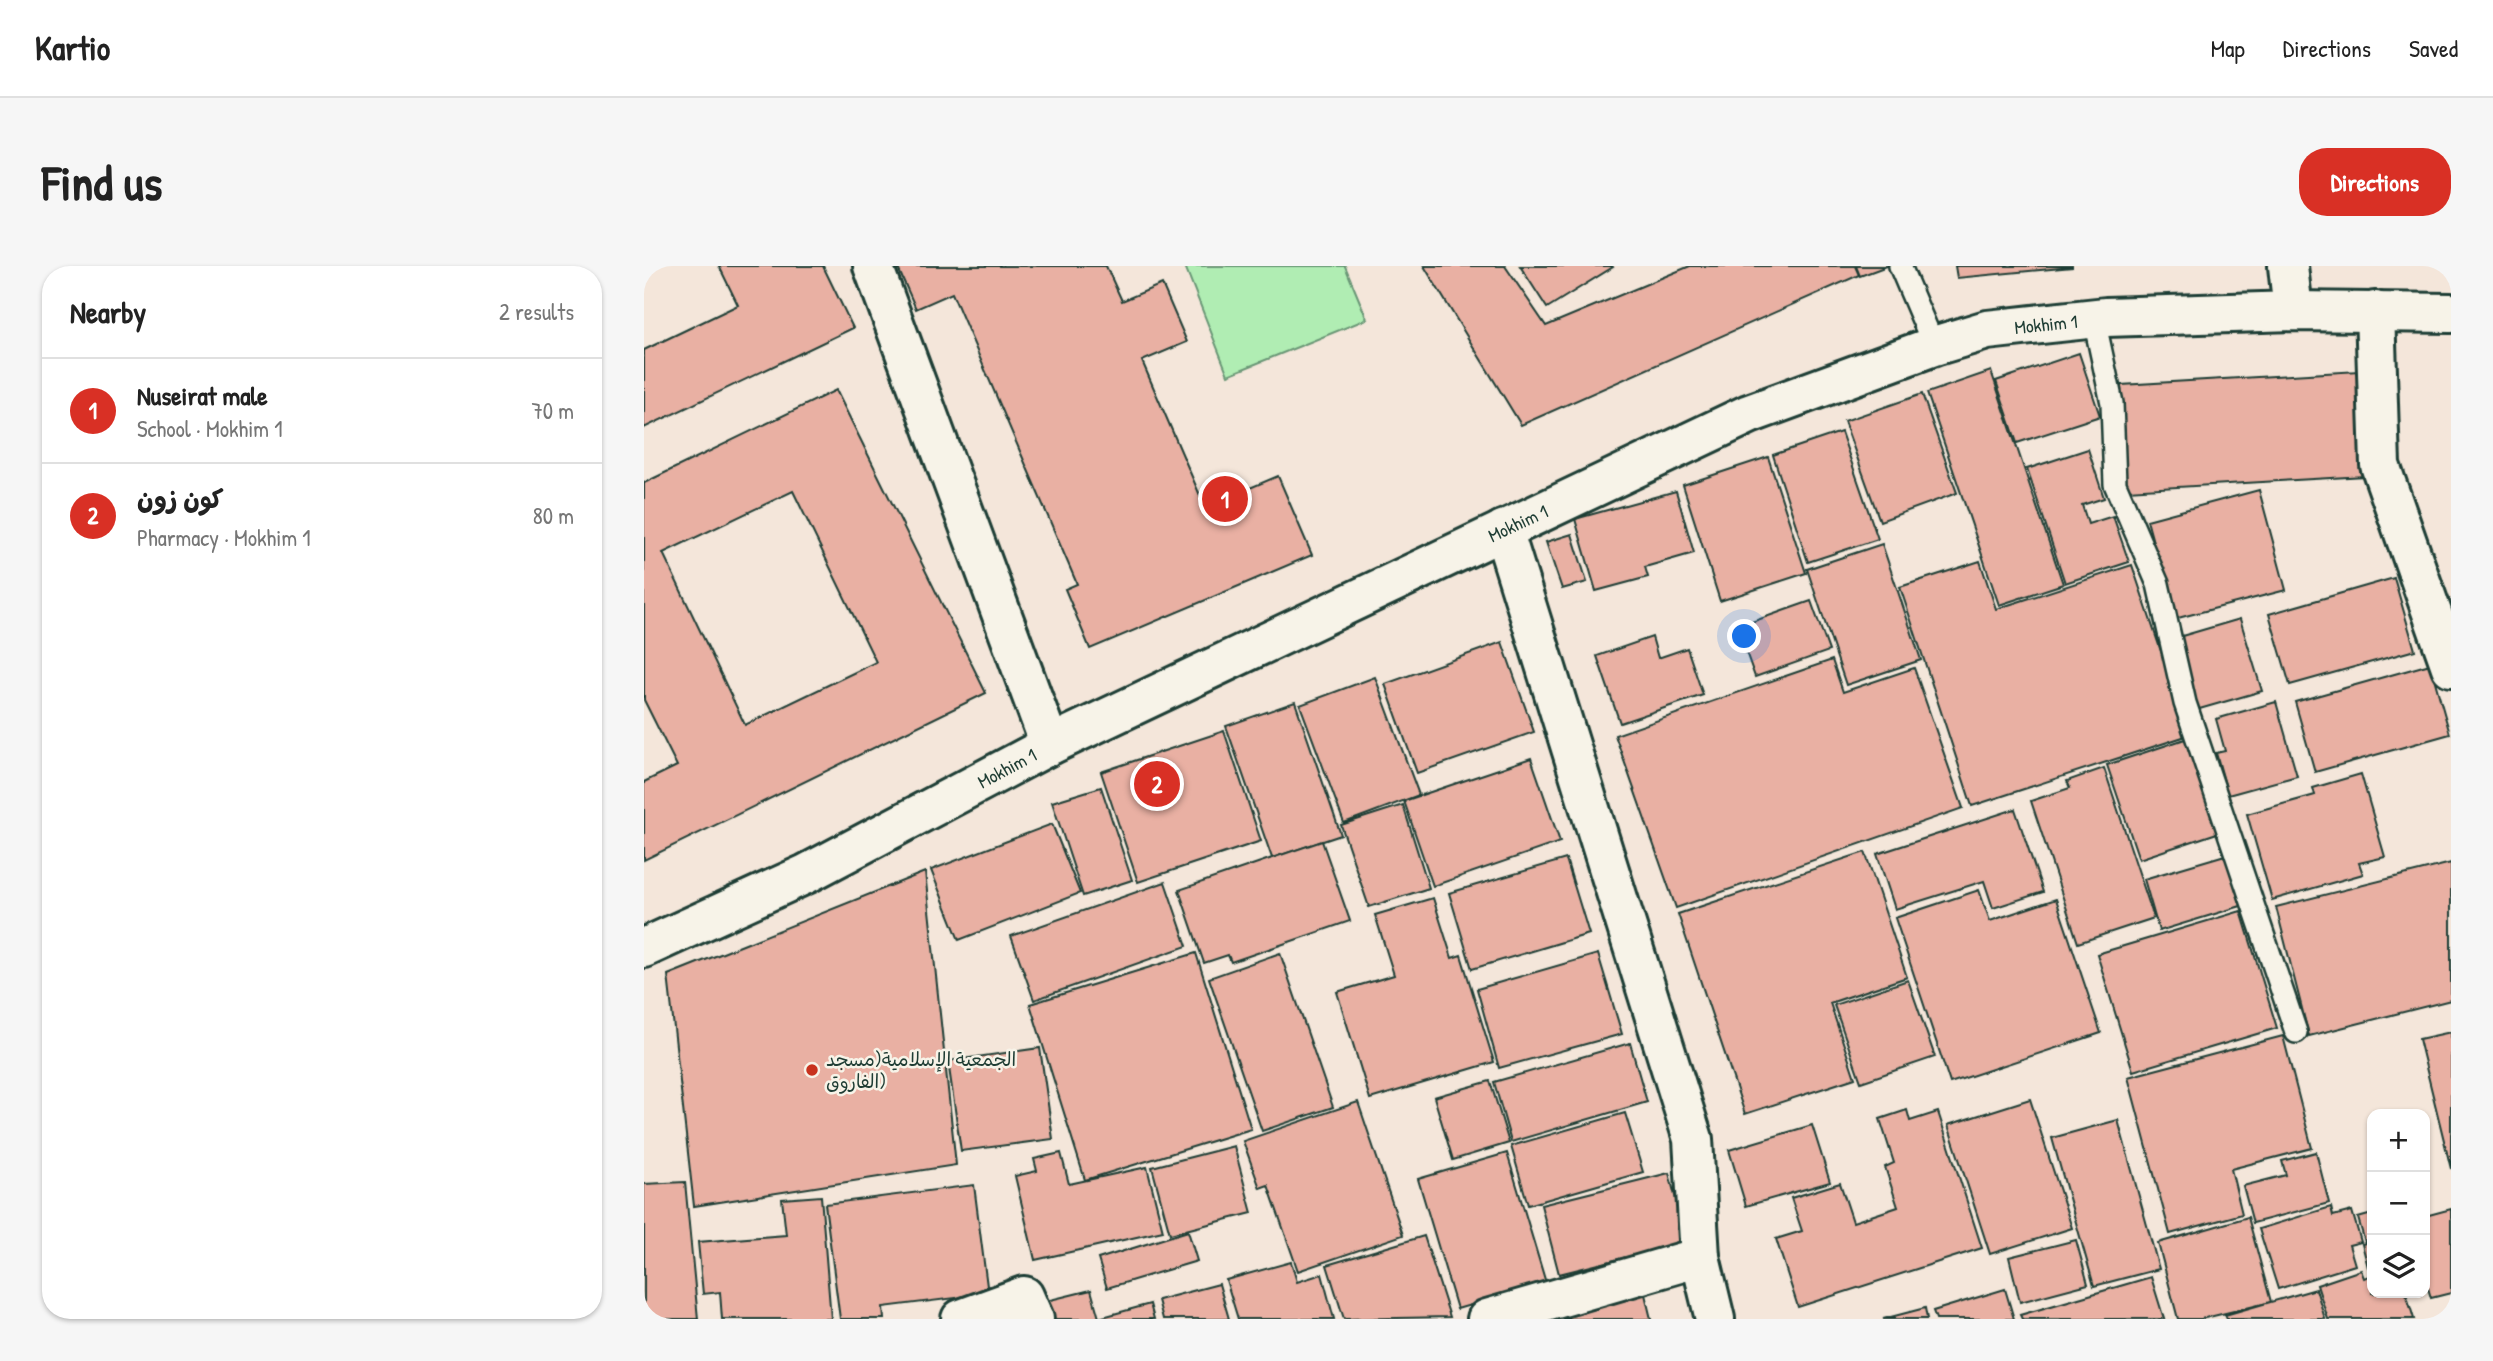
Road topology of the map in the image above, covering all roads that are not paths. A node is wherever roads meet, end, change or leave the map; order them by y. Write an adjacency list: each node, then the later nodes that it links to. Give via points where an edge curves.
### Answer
1 (873, 266): 11 (street)
2 (1900, 266): 8 (lane)
3 (2288, 266): 4 (street)
4 (2293, 311): 5 (street, Mokhim 1); 7 (street, Mokhim 1)
5 (2375, 311): 6 (street, Mokhim 1); 10 (street, via 2380,465)
6 (2451, 313)
7 (2094, 319): 8 (street, Mokhim 1, via 1987,330); 13 (lane, via 2112,403 2115,484 2158,584 2185,703)
8 (1934, 346): 9 (street, Mokhim 1, via 1749,414)
9 (1503, 530): 11 (street, Mokhim 1); 14 (street, via 1693,1139)
10 (2451, 667)
11 (1050, 746): 12 (street, Mokhim 1, via 806,874)
12 (644, 948)
13 (2296, 1032)
14 (1700, 1257): 17 (street); 18 (street)
15 (961, 1319): 16 (street, via 1024,1296)
16 (1034, 1319)
17 (1487, 1319)
18 (1715, 1319)

